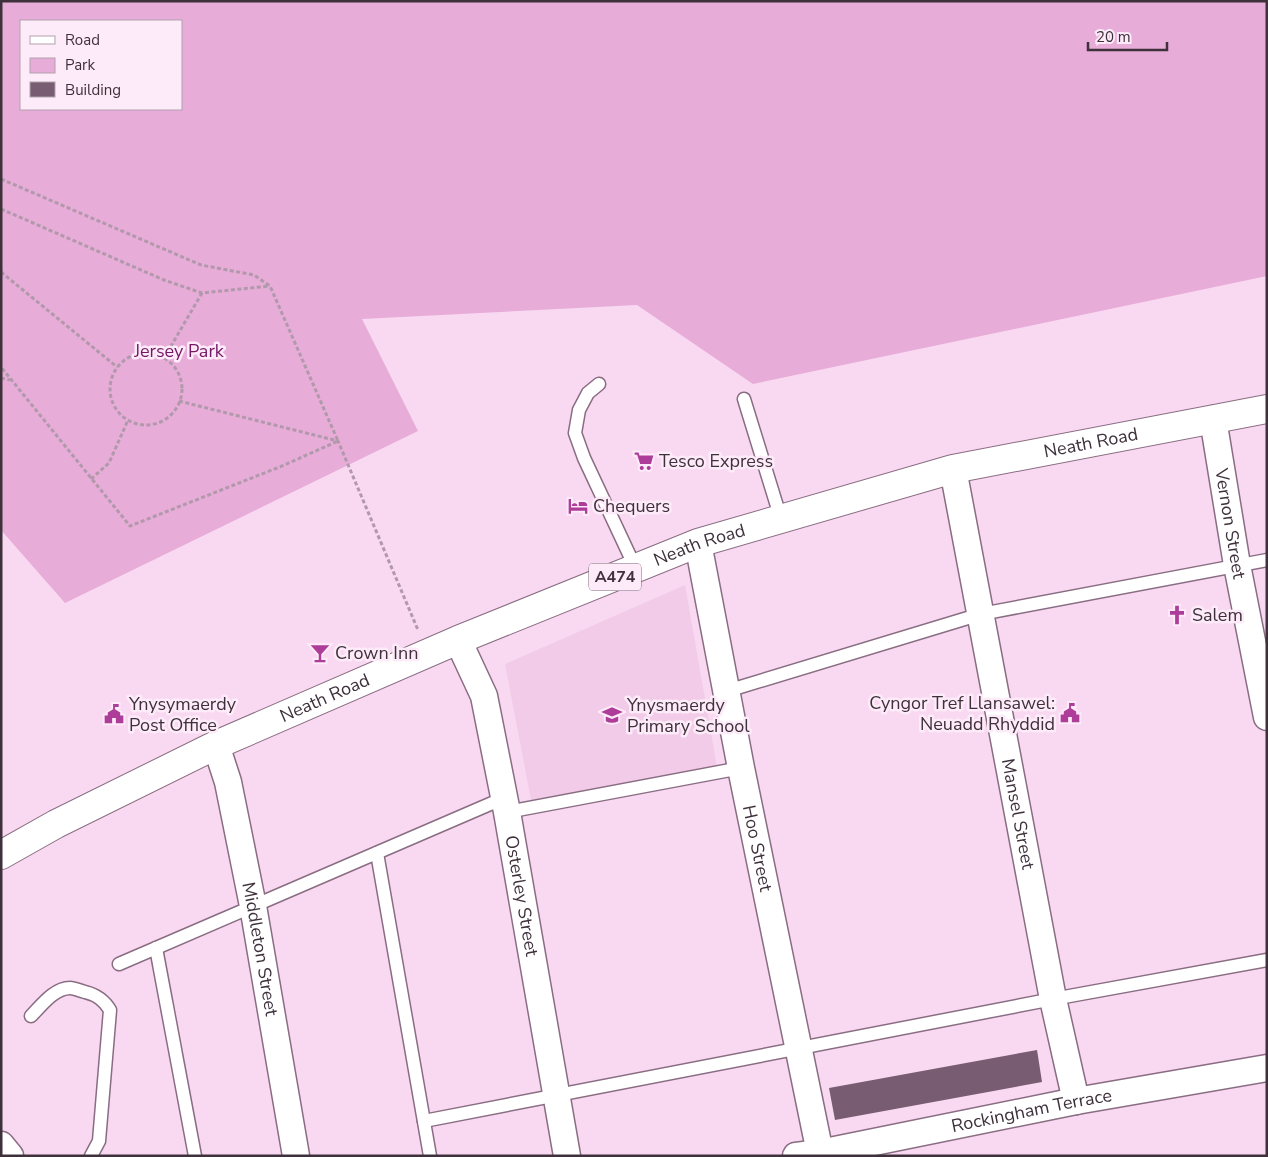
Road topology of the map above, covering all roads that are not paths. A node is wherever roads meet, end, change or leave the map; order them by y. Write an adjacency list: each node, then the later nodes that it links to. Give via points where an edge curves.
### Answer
1 (598, 384): 10 (lane, via 588,393 579,410 575,433)
2 (744, 398): 6 (lane)
3 (1267, 409): 4 (main road, Neath Road / A474)
4 (1213, 420): 5 (main road, Neath Road / A474); 9 (street, Vernon Street)
5 (953, 469): 6 (main road, Neath Road / A474); 11 (street, Mansel Street)
6 (781, 519): 7 (main road, Neath Road / A474)
7 (698, 543): 10 (main road, Neath Road / A474); 13 (street, Hoo Street)
8 (1267, 560): 9 (lane)
9 (1237, 565): 11 (lane); 14 (street, Vernon Street)
10 (636, 569): 12 (main road, Neath Road / A474)
11 (981, 614): 13 (lane); 24 (street, Mansel Street)
12 (458, 640): 15 (main road, Neath Road / A474); 17 (street, Osterley Street, via 484,696)
13 (727, 691): 16 (street, Hoo Street)
14 (1267, 717)
15 (216, 744): 19 (main road, Neath Road / A474); 20 (street, Middleton Street, via 228,782)
16 (741, 768): 17 (lane); 26 (street, Hoo Street)
17 (506, 805): 18 (lane); 28 (street, Osterley Street)
18 (377, 853): 20 (lane); 30 (lane)
19 (1, 855)
20 (252, 906): 21 (lane); 36 (street, Middleton Street)
21 (156, 948): 23 (lane); 35 (lane)
22 (1267, 960): 24 (lane)
23 (119, 964)
24 (1053, 999): 26 (lane); 29 (street, Mansel Street)
25 (32, 1016): 34 (lane, via 48,999 69,988 92,994 105,1002 110,1010 99,1141)
26 (799, 1049): 28 (lane); 32 (street, Hoo Street)
27 (1267, 1068): 29 (street, Rockingham Terrace)
28 (556, 1094): 30 (lane); 38 (street, Osterley Street)
29 (1076, 1100): 32 (street, Rockingham Terrace)
30 (424, 1121): 37 (lane)
31 (1, 1145): 33 (street)
32 (808, 1154)
33 (10, 1156)
34 (91, 1156)
35 (195, 1156)
36 (296, 1156)
37 (430, 1156)
38 (567, 1156)

